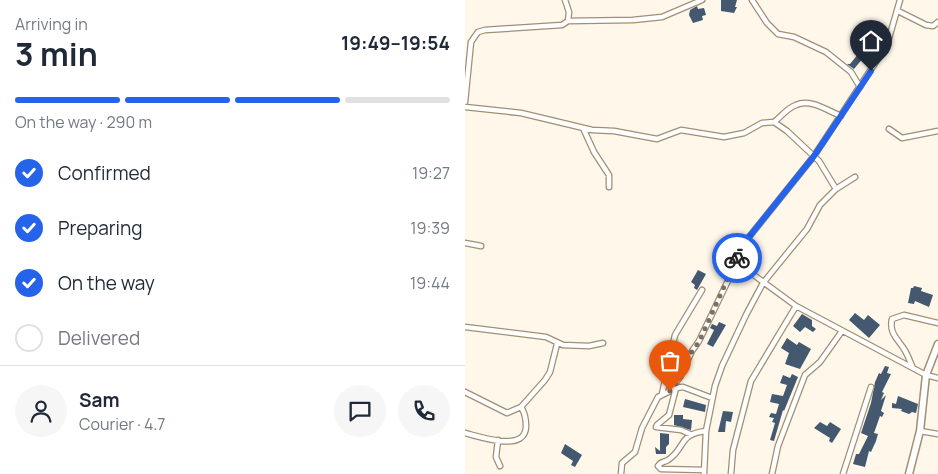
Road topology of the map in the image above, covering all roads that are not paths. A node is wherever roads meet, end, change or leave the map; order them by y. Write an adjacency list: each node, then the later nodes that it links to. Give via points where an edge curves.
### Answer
1 (565, 0): 6 (street)
2 (702, 0): 6 (street, via 662,17)
3 (752, 0): 10 (street, via 778,34 794,37 826,52 851,72)
4 (900, 0): 5 (street)
5 (898, 11): 7 (street, via 926,25 933,26); 9 (street, via 891,36)
6 (568, 21): 11 (street, via 558,26 478,32 471,42)
7 (938, 22)
8 (861, 28): 9 (street)
9 (881, 54): 10 (street)
10 (860, 87): 13 (street)
11 (465, 102)
12 (465, 106): 15 (street, via 521,113)
13 (841, 116): 14 (street, via 813,104 801,103); 18 (street)
14 (774, 122): 15 (street, via 723,137 681,130 657,139); 18 (street)
15 (583, 128): 20 (street, via 609,175)
16 (889, 129): 17 (street, via 902,138)
17 (938, 131)
18 (814, 156): 21 (street); 24 (street, via 749,237)
19 (855, 177): 21 (street)
20 (609, 187)
21 (836, 189): 25 (street, via 820,205 807,229)
22 (465, 243): 23 (street)
23 (481, 246)
24 (736, 262): 25 (street); 39 (street, via 699,342)
25 (763, 283): 27 (street); 42 (street, via 722,366)
26 (702, 290): 41 (street, via 675,335)
27 (796, 306): 30 (street); 54 (street, via 751,381 733,450)
28 (938, 323): 34 (street, via 903,314 893,319 891,326 895,338)
29 (465, 328): 32 (street, via 546,337)
30 (842, 331): 34 (street); 55 (street, via 820,362 805,375 778,446)
31 (603, 343): 32 (street, via 589,346)
32 (557, 344): 43 (street, via 548,376)
33 (938, 344): 35 (street)
34 (913, 369): 35 (street)
35 (926, 375): 36 (street); 44 (street)
36 (938, 378)
37 (871, 387): 52 (street)
38 (676, 388): 39 (street); 42 (street, via 683,387); 47 (street, via 669,415 656,428)
39 (670, 391): 41 (street)
40 (465, 392): 43 (street, via 507,412)
41 (662, 394): 53 (street, via 642,428 635,452 622,463)
42 (712, 398): 45 (street)
43 (521, 407): 49 (street, via 526,422 523,437 516,441)
44 (920, 430): 48 (street); 57 (street)
45 (705, 431): 47 (street); 51 (street)
46 (465, 433): 49 (street)
47 (690, 434): 51 (street, via 669,460 658,464 659,468)
48 (938, 434)
49 (499, 440): 50 (street, via 496,457)
50 (500, 466)
51 (704, 472)
52 (844, 473): 56 (street)
53 (621, 474)
54 (731, 474)
55 (772, 474)
56 (849, 474)
57 (909, 474)

